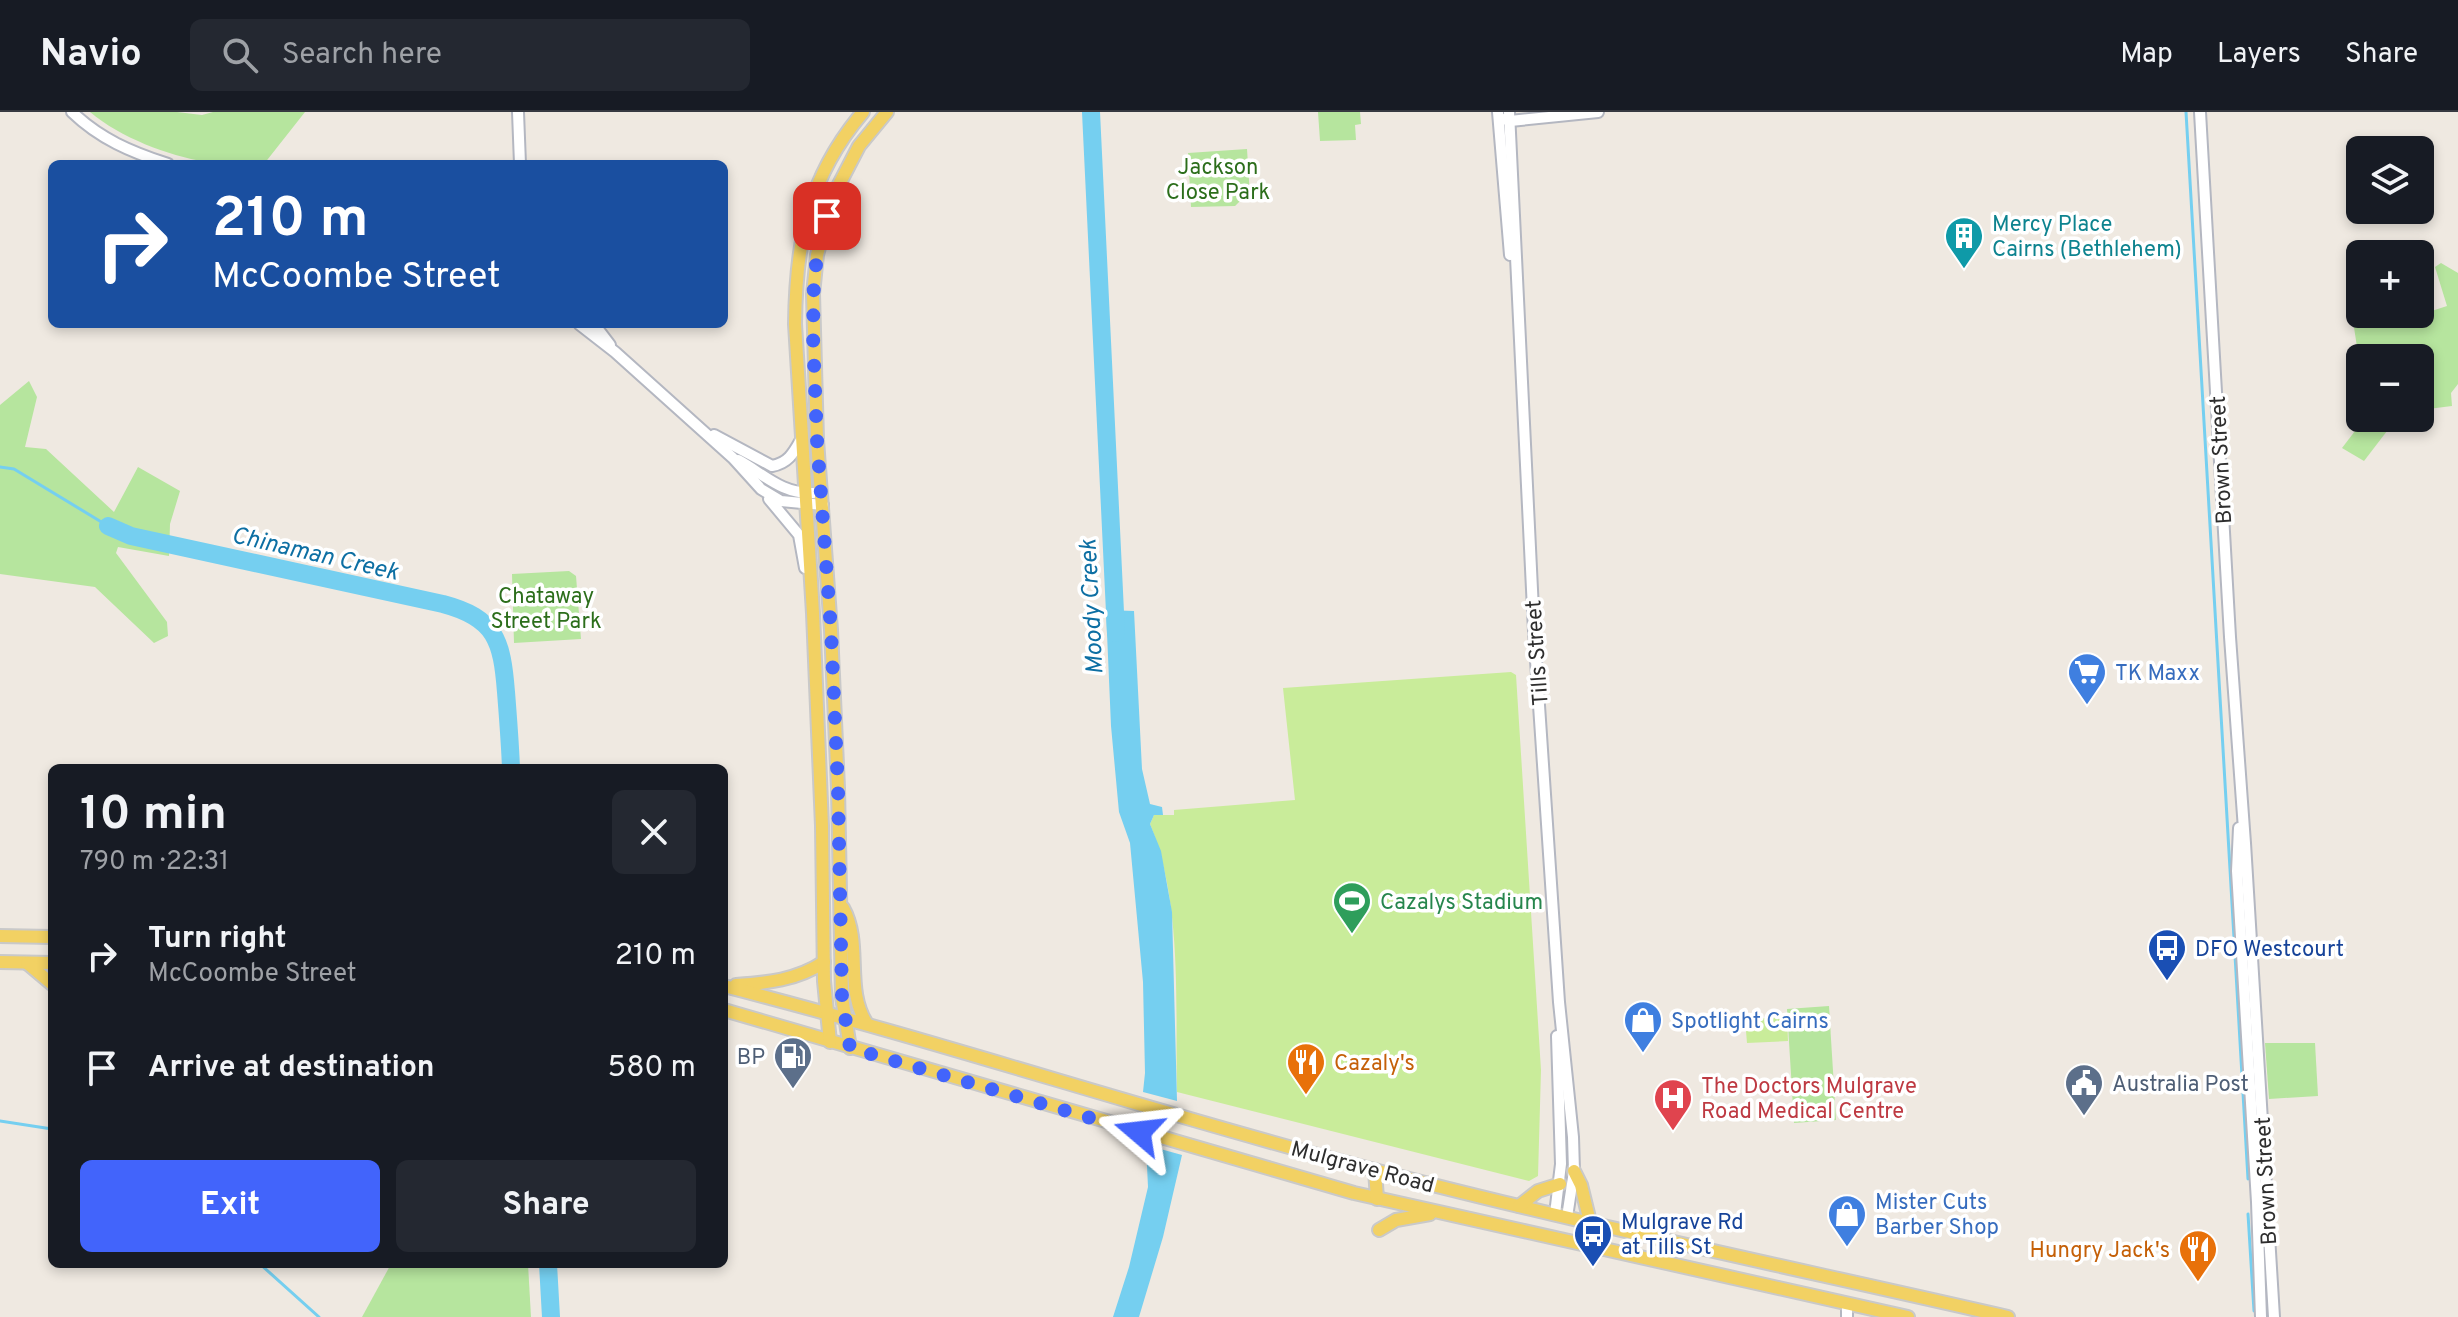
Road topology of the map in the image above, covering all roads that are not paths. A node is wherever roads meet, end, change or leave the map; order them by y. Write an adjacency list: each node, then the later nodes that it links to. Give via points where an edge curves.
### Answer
1 (72, 112): 11 (street, via 101,137)
2 (518, 112): 12 (street)
3 (863, 112): 17 (main road, via 829,159 811,198 798,248 795,324)
4 (887, 112): 21 (main road, via 859,146 832,198 814,274)
5 (1519, 112): 10 (street)
6 (1549, 112): 9 (street)
7 (1598, 112): 9 (street)
8 (2199, 113): 23 (street, Brown Street)
9 (1569, 114): 10 (street)
10 (1505, 115): 34 (street, Tills Street, via 1506,224 1517,304)
11 (156, 160)
12 (520, 160)
13 (584, 328): 15 (street)
14 (597, 328): 15 (street)
15 (615, 352): 16 (street)
16 (692, 421): 17 (street, via 772,466 792,456); 18 (street)
17 (802, 438): 20 (main road)
18 (733, 458): 19 (street); 20 (street)
19 (761, 489): 20 (street, via 781,501); 22 (street, via 799,535)
20 (806, 499): 21 (street); 22 (main road)
21 (822, 499): 24 (main road)
22 (813, 613): 28 (main road)
23 (2241, 805): 56 (street, Brown Street, via 2237,871); 57 (street, Brown Street)
24 (842, 906): 37 (main road); 38 (main road, via 852,924 857,1004)
25 (0, 936): 26 (main road)
26 (48, 937)
27 (0, 962): 29 (main road)
28 (824, 962): 32 (main road, via 786,979); 36 (main road)
29 (27, 963): 30 (main road); 31 (main road)
30 (48, 963)
31 (48, 981)
32 (728, 986)
33 (728, 987): 36 (main road, Mulgrave Road)
34 (1559, 1002): 42 (street, Tills Street); 43 (street, Tills Street)
35 (728, 1011): 39 (main road, Mulgrave Road)
36 (827, 1013): 37 (main road, Mulgrave Road); 39 (main road)
37 (845, 1018): 38 (main road, Mulgrave Road); 40 (main road)
38 (867, 1024): 41 (main road, Mulgrave Road)
39 (830, 1042): 40 (main road, Mulgrave Road)
40 (850, 1048): 44 (main road, Mulgrave Road)
41 (1375, 1170): 44 (main road); 45 (main road, Mulgrave Road)
42 (1574, 1171): 47 (street, Tills Street); 48 (main road)
43 (1560, 1184): 45 (main road, via 1538,1191); 47 (street, Tills Street)
44 (1377, 1199): 46 (main road, Mulgrave Road)
45 (1519, 1206): 47 (main road, Mulgrave Road)
46 (1437, 1213): 49 (main road, via 1393,1221); 50 (main road, Mulgrave Road)
47 (1561, 1216): 48 (main road, Mulgrave Road); 50 (main road)
48 (1590, 1222): 51 (main road, Mulgrave Road)
49 (1379, 1230)
50 (1557, 1238): 52 (main road, Mulgrave Road)
51 (1848, 1281): 52 (main road); 55 (main road, Mulgrave Road)
52 (1847, 1310): 53 (main road, Mulgrave Road)
53 (1883, 1315): 54 (main road, Mulgrave Road)
54 (1908, 1317)
55 (2008, 1317)
56 (2261, 1317)
57 (2274, 1317)

